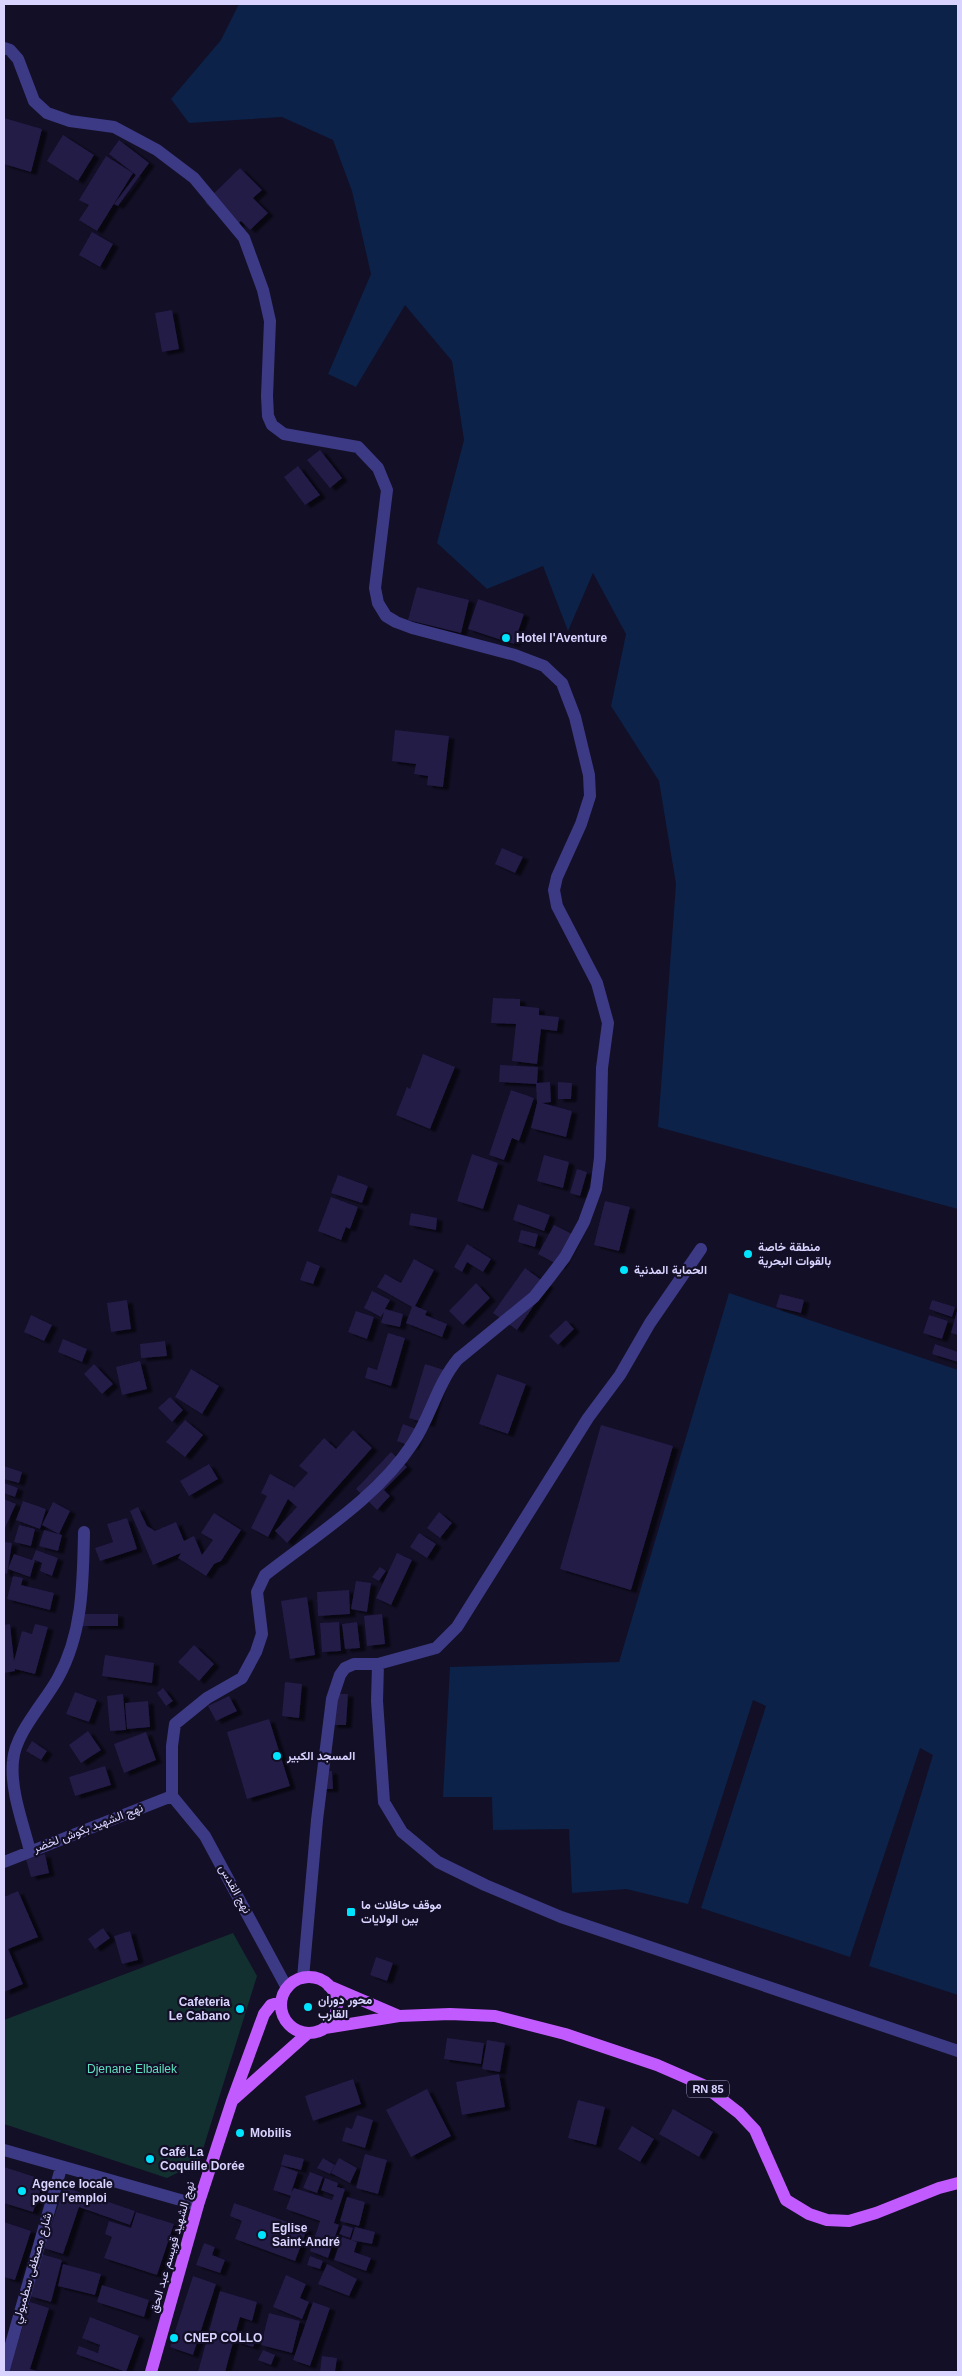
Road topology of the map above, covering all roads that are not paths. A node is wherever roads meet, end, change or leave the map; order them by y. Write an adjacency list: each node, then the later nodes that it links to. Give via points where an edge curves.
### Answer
1 (4, 48): 5 (street, via 18,59 34,101 47,113 70,121 114,127 157,150 194,178 244,238 263,290 270,321 267,396 272,425 284,434 358,447 378,468 387,490 375,588 378,603 386,616 412,628 515,655 544,666 562,684 575,717 589,775 590,796 554,890 557,906 597,983 608,1023 602,1068 600,1158 596,1189 584,1222 565,1257 534,1296 448,1370 414,1443 372,1492 265,1575 257,1592 262,1634 242,1678 207,1698 175,1724)
2 (701, 1249): 4 (street, via 650,1323 620,1376 588,1418 457,1627 436,1648)
3 (84, 1532): 6 (street, via 82,1592 72,1648 14,1752 17,1799)
4 (378, 1664): 8 (street, via 354,1664 345,1668 332,1699); 15 (street, via 377,1701 384,1802 402,1832 438,1862 561,1917)
5 (172, 1796): 6 (street, نهج الشهيد بكوش لخضر); 10 (street, نهج القدس, via 205,1836)
6 (30, 1851): 7 (street, نهج الشهيد بكوش لخضر)
7 (4, 1862)
8 (303, 1978): 9 (main road, via 321,1980); 10 (main road)
9 (329, 1986): 12 (main road, RN 85); 13 (main road, via 334,1993 336,2012)
10 (287, 1988): 11 (main road)
11 (281, 2002): 14 (main road, via 281,2011 290,2027); 16 (main road, نهج الشهيد قويسم عبد الحق, via 271,2005 264,2014)
12 (399, 2016): 13 (main road, RN 85); 19 (main road, RN 85, via 495,2016 591,2043 657,2065 703,2085 755,2130 786,2200 827,2220 849,2220 876,2213 939,2188)
13 (325, 2028): 14 (main road)
14 (308, 2033): 16 (main road)
15 (958, 2051)
16 (232, 2101): 20 (main road, نهج الشهيد قويسم عبد الحق)
17 (4, 2150): 18 (street)
18 (61, 2168): 20 (street); 21 (street, شارع مصطفى سطمبولي)
19 (958, 2184)
20 (198, 2205): 22 (main road, نهج الشهيد قويسم عبد الحق)
21 (4, 2369)
22 (150, 2372)

